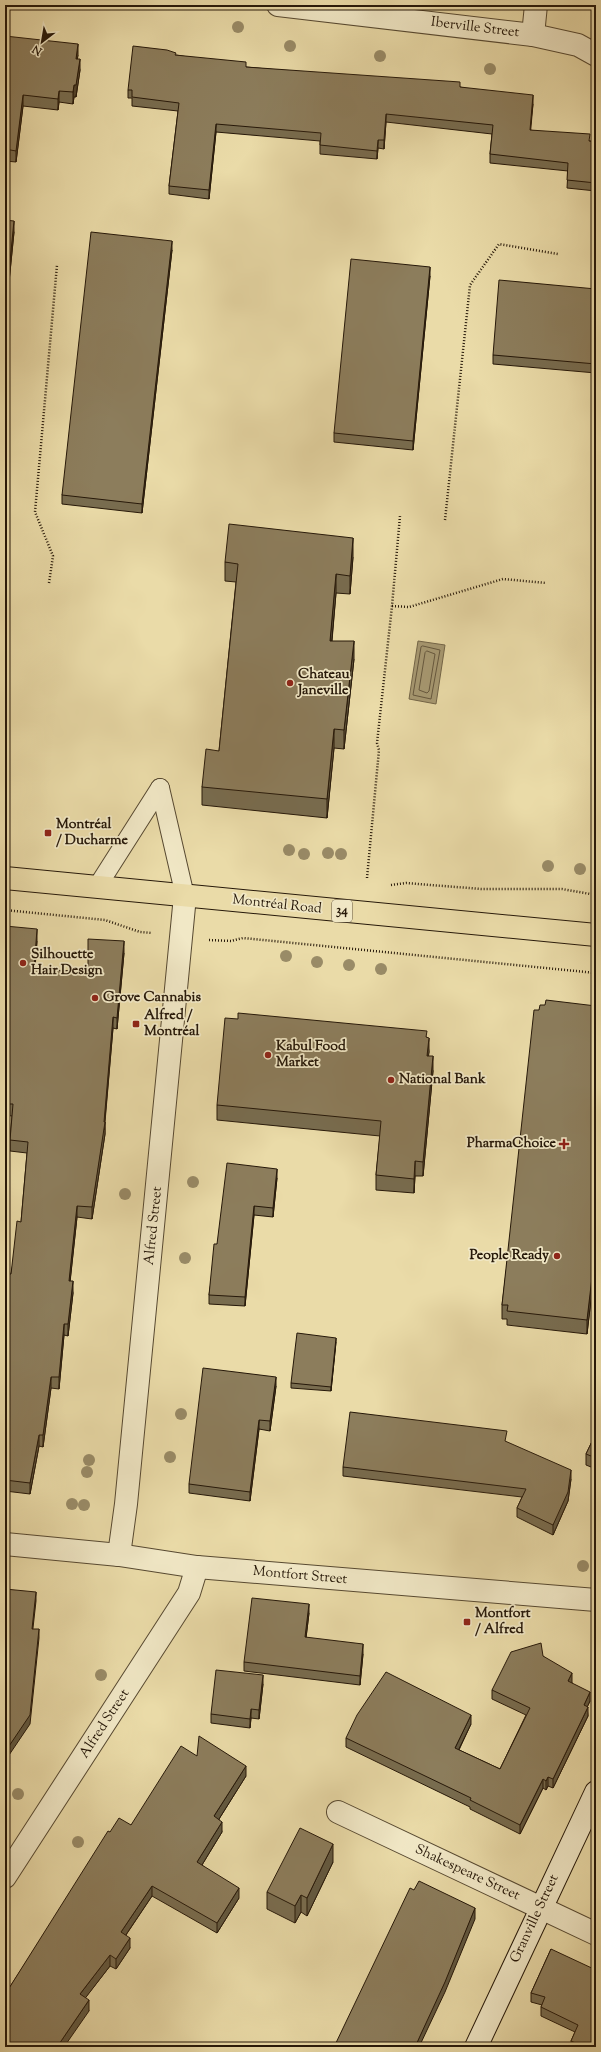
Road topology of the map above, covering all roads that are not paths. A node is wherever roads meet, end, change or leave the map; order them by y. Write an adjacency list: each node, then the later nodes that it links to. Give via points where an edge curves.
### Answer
1 (278, 5): 3 (street, Iberville Street)
2 (536, 5): 3 (street)
3 (533, 35): 4 (street, Iberville Street, via 578,45)
4 (596, 55)
5 (5, 878): 6 (main road, Montréal Road / 34)
6 (97, 887): 7 (main road, Montréal Road / 34); 7 (lane, via 160,788)
7 (185, 896): 8 (main road, Montréal Road / 34); 10 (street, Alfred Street)
8 (596, 935)
9 (5, 1544): 10 (street, Montfort Street)
10 (119, 1555): 11 (street, Montfort Street)
11 (197, 1567): 12 (street, Montfort Street); 15 (street, Alfred Street, via 186,1598)
12 (596, 1600)
13 (596, 1792): 16 (street, Granville Street)
14 (338, 1812): 16 (street, Shakespeare Street)
15 (5, 1877)
16 (540, 1908): 17 (street, Shakespeare Street); 18 (street, Granville Street)
17 (596, 1934)
18 (476, 2047)

